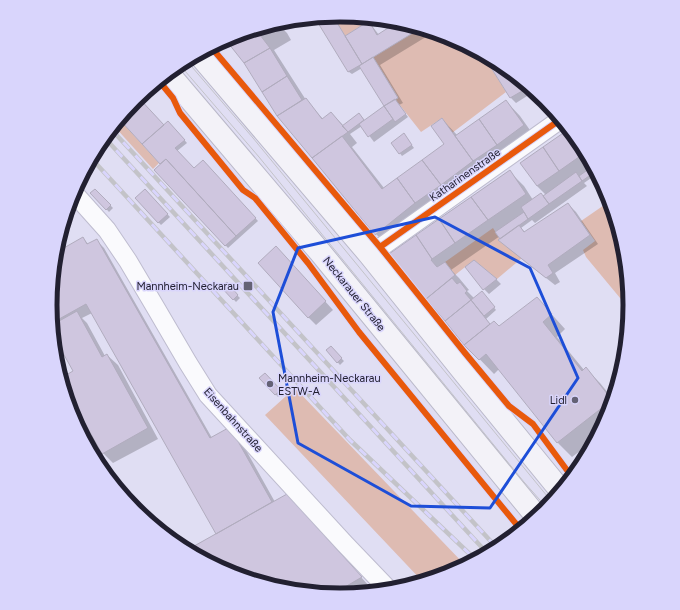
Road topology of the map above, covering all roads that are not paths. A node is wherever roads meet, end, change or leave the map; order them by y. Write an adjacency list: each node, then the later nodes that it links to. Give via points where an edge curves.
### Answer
1 (202, 58): 5 (main road)
2 (172, 77): 7 (main road, Neckarauer Straße, via 320,252)
3 (556, 122): 5 (street, Katharinenstraße)
4 (79, 198): 8 (street, Eisenbahnstraße, via 107,230 208,395)
5 (370, 255): 6 (main road)
6 (557, 487)
7 (533, 512)
8 (384, 585)

